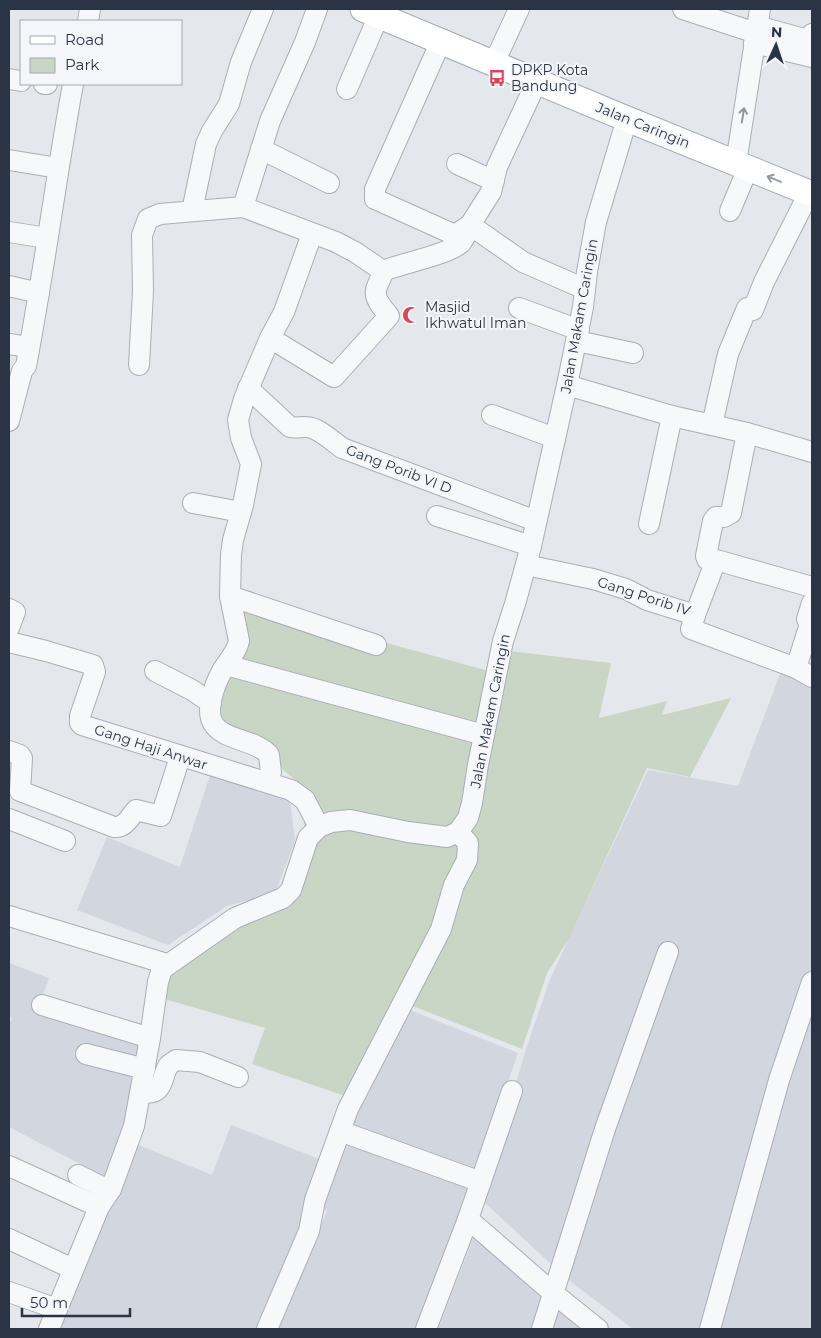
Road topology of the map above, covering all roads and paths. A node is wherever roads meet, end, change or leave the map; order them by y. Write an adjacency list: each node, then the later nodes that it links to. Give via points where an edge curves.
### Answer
1 (264, 9): 24 (street, via 241,62 229,104 206,144)
2 (318, 9): 15 (street, via 270,120)
3 (519, 9): 10 (street)
4 (683, 9): 6 (street)
5 (371, 12): 8 (main road, Jalan Caringin); 13 (street)
6 (755, 22): 7 (street, via 804,39); 9 (street); 18 (street, one-way to 6)
7 (812, 34)
8 (441, 41): 10 (main road, Jalan Caringin); 26 (street, via 378,182 375,199 455,235)
9 (812, 57)
10 (494, 63): 11 (main road, Jalan Caringin)
11 (537, 81): 14 (main road, Jalan Caringin); 20 (street, via 497,166)
12 (73, 85): 19 (street)
13 (346, 90)
14 (627, 119): 18 (main road, Jalan Caringin); 32 (street, Jalan Makam Caringin, via 596,222)
15 (261, 149): 21 (street); 23 (street)
16 (9, 160): 19 (street)
17 (457, 164): 20 (street)
18 (742, 166): 22 (main road, Jalan Caringin, one-way to 18); 25 (street)
19 (58, 168): 29 (street)
20 (494, 182): 26 (street)
21 (329, 183)
22 (811, 194): 47 (street, via 752,310 747,308 738,327 728,354)
23 (243, 207): 24 (street); 28 (street)
24 (192, 211): 40 (street, via 152,216 144,227)
25 (730, 211)
26 (470, 225): 30 (street, via 459,244); 32 (street, via 523,262)
27 (9, 232): 29 (street)
28 (312, 234): 30 (street, via 342,246); 36 (street, via 284,312)
29 (47, 238): 33 (street)
30 (383, 271): 36 (street, via 376,291 389,316 334,377)
31 (9, 286): 33 (street)
32 (586, 289): 35 (street, Jalan Makam Caringin)
33 (39, 293): 38 (street)
34 (519, 308): 35 (street)
35 (578, 336): 39 (street); 41 (street, Jalan Makam Caringin)
36 (270, 338): 42 (street)
37 (9, 344): 38 (street)
38 (29, 347): 43 (street, via 26,366)
39 (633, 353)
40 (139, 365)
41 (567, 385): 45 (street); 49 (street, Jalan Makam Caringin)
42 (248, 388): 52 (street, via 238,420 251,464); 54 (street, Gang Porib VI D, via 290,427 314,429 342,448)
43 (13, 391): 46 (street)
44 (492, 415): 49 (street)
45 (672, 416): 47 (street); 55 (street)
46 (9, 421)
47 (712, 425): 48 (street)
48 (747, 433): 50 (street); 57 (street, via 731,514 713,521 706,556)
49 (555, 438): 54 (street, Jalan Makam Caringin)
50 (812, 452)
51 (193, 503): 52 (street)
52 (241, 512): 60 (street, via 231,555)
53 (437, 516): 56 (street)
54 (536, 521): 56 (street, Jalan Makam Caringin)
55 (649, 524)
56 (531, 546): 58 (street, Jalan Makam Caringin)
57 (715, 562): 59 (street, via 718,560); 63 (street, Gang Porib IV)
58 (526, 565): 63 (street, Gang Porib IV, via 626,589 647,600); 72 (street, Jalan Makam Caringin, via 503,641)
59 (812, 587)
60 (230, 596): 67 (street); 68 (street, via 240,637)
61 (812, 603): 64 (street, via 807,619)
62 (9, 609): 65 (street, via 15,612)
63 (695, 615): 70 (street, via 692,630)
64 (811, 624): 70 (street)
65 (9, 628)
66 (9, 642): 74 (street, Gang Haji Anwar, via 93,665 95,672 80,716 82,725)
67 (376, 645)
68 (226, 665): 71 (street); 72 (street)
69 (155, 671): 71 (street)
70 (804, 672)
71 (211, 703): 75 (street, via 213,725 269,755 271,772)
72 (484, 735): 78 (street, Jalan Makam Caringin, via 468,818)
73 (9, 751): 74 (street, via 22,758 20,791 114,827 126,823 136,810 161,816)
74 (180, 757): 75 (street, Gang Haji Anwar)
75 (268, 782): 77 (street, Gang Haji Anwar, via 291,790 305,800)
76 (9, 819): 79 (street)
77 (319, 827): 78 (street, via 350,820 447,837); 82 (street, via 308,838 291,890 283,898 236,918)
78 (458, 832): 90 (street, via 468,843 467,860 454,885 441,929)
79 (65, 841)
80 (9, 916): 82 (street, via 52,932 87,937)
81 (668, 952): 100 (street, via 605,1129)
82 (164, 966): 86 (street, via 157,990)
83 (812, 982): 107 (street, via 779,1080)
84 (42, 1005): 86 (street)
85 (86, 1054): 86 (street)
86 (148, 1054): 89 (street)
87 (238, 1077): 89 (street, via 200,1062 176,1060 168,1066 163,1083 154,1091)
88 (512, 1091): 93 (street)
89 (141, 1092): 94 (street, via 134,1126)
90 (340, 1130): 93 (street); 103 (street, via 315,1200 309,1231)
91 (9, 1166): 95 (street)
92 (78, 1175): 94 (street)
93 (481, 1182): 96 (street)
94 (111, 1189): 95 (street)
95 (99, 1207): 98 (street)
96 (468, 1219): 100 (street); 104 (street)
97 (9, 1239): 98 (street)
98 (73, 1269): 101 (street)
99 (9, 1292): 101 (street)
100 (553, 1293): 105 (street); 106 (street)
101 (57, 1309): 102 (street)
102 (49, 1329)
103 (267, 1329)
104 (426, 1329)
105 (542, 1329)
106 (598, 1329)
107 (710, 1329)

